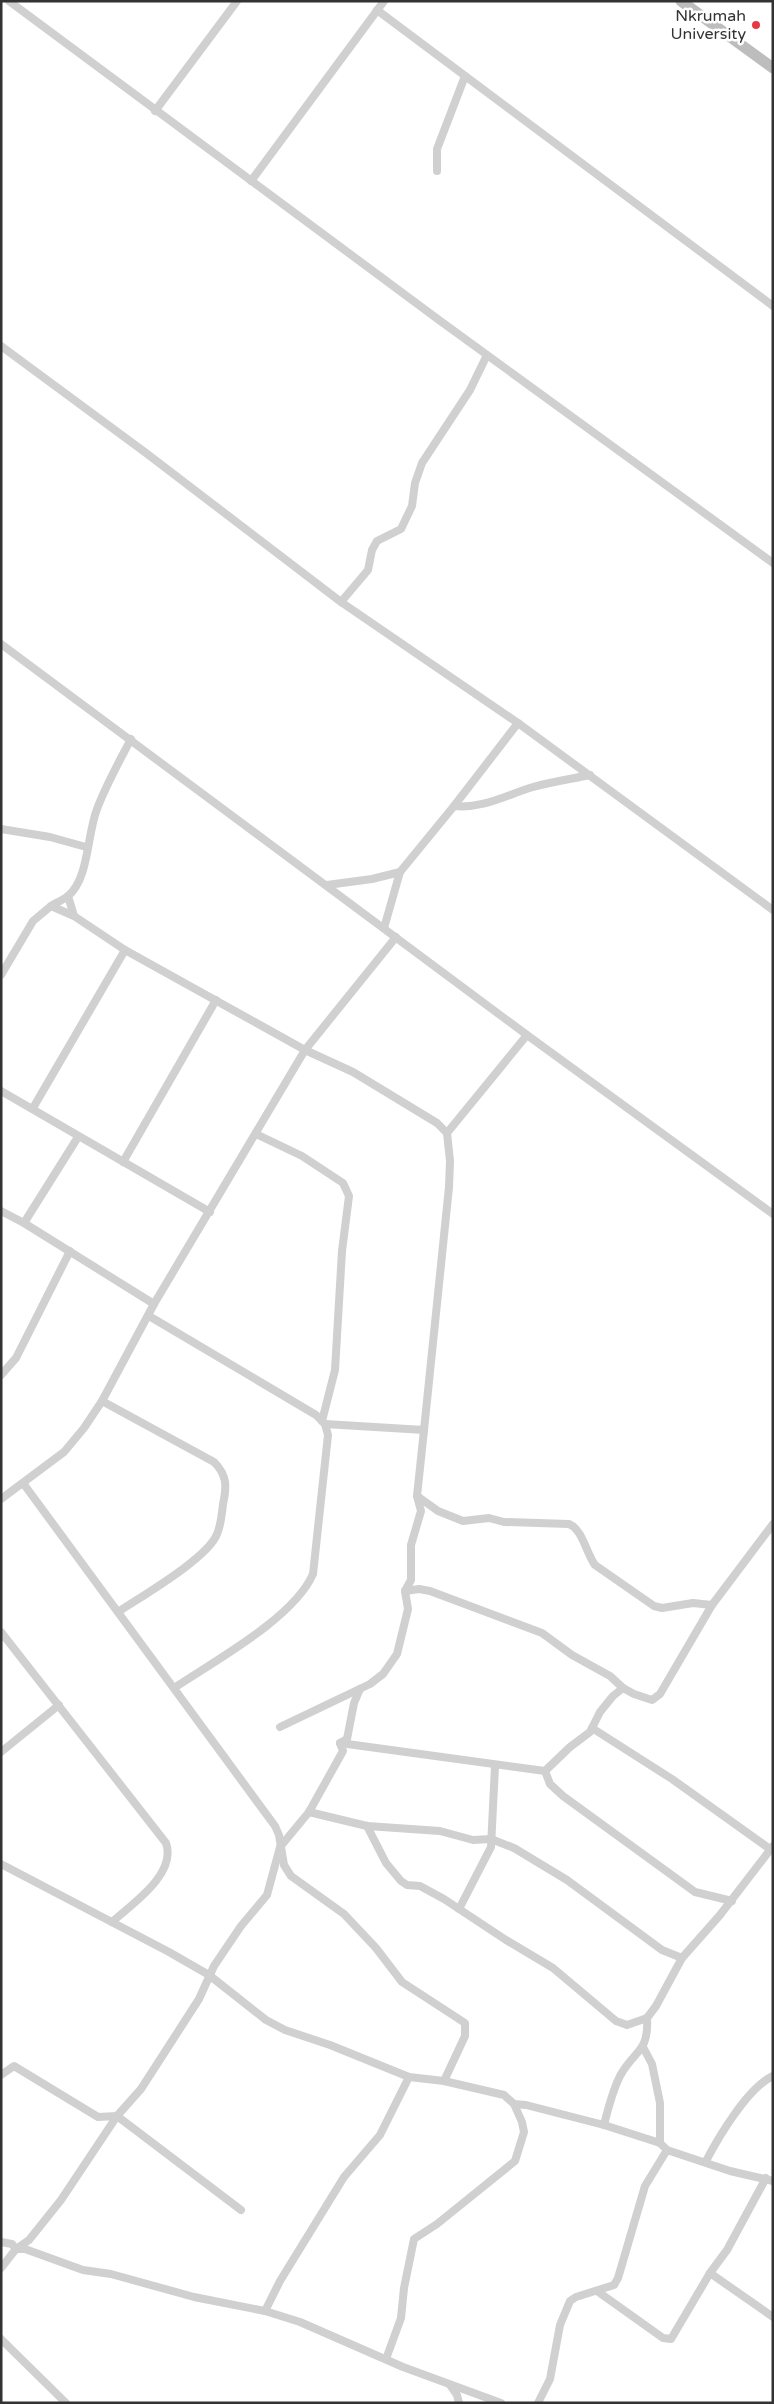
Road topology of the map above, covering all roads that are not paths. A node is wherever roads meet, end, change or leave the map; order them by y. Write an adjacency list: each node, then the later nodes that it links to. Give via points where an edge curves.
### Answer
1 (9, 1): 8 (street)
2 (237, 1): 8 (street)
3 (384, 1): 5 (street)
4 (681, 1): 6 (street)
5 (377, 10): 7 (street); 10 (street)
6 (773, 68)
7 (465, 76): 9 (street, via 437,149); 11 (street)
8 (155, 111): 10 (street)
9 (437, 171)
10 (251, 181): 13 (street)
11 (773, 306)
12 (1, 346): 15 (street)
13 (487, 355): 14 (street); 15 (street, via 470,390 422,463 412,506 401,529 377,541 368,570)
14 (773, 564)
15 (341, 602): 17 (street)
16 (3, 648): 18 (street)
17 (518, 723): 19 (street); 20 (street)
18 (131, 740): 22 (street, via 96,810); 24 (street)
19 (590, 776): 20 (street, via 534,787 484,805); 27 (street)
20 (454, 806): 23 (street)
21 (1, 829): 22 (street, via 50,837)
22 (86, 848): 25 (street, via 84,869)
23 (400, 872): 24 (street); 29 (street)
24 (327, 885): 29 (street)
25 (68, 896): 26 (street); 28 (street)
26 (51, 906): 28 (street); 32 (street, via 33,921)
27 (773, 910)
28 (74, 916): 31 (street)
29 (384, 928): 30 (street)
30 (396, 937): 34 (street); 35 (street)
31 (125, 950): 33 (street); 37 (street)
32 (3, 970)
33 (216, 1000): 35 (street); 41 (street)
34 (527, 1035): 38 (street); 44 (street)
35 (305, 1050): 38 (street, via 353,1072 437,1123); 39 (street)
36 (1, 1091): 37 (street)
37 (32, 1108): 40 (street)
38 (447, 1133): 52 (street, via 448,1187)
39 (256, 1134): 43 (street); 51 (street, via 302,1156 344,1183 349,1196 342,1251 335,1370)
40 (78, 1137): 41 (street); 45 (street)
41 (123, 1162): 43 (street)
42 (1, 1211): 45 (street)
43 (210, 1212): 47 (street)
44 (773, 1214)
45 (24, 1223): 46 (street)
46 (70, 1251): 47 (street); 49 (street, via 16,1358)
47 (154, 1304): 48 (street)
48 (149, 1316): 50 (street); 51 (street)
49 (1, 1375)
50 (102, 1402): 53 (street, via 64,1452); 59 (street, via 214,1462 225,1477 226,1489 218,1534 211,1546)
51 (324, 1422): 52 (street); 61 (street, via 328,1435 313,1574 308,1586 288,1608 246,1640)
52 (424, 1430): 54 (street)
53 (23, 1483): 55 (street); 59 (street)
54 (417, 1496): 57 (street, via 421,1511 411,1545 411,1580); 58 (street, via 438,1511 463,1521 488,1518 521,1523 569,1524 578,1531 595,1565 648,1603 662,1608 693,1603)
55 (1, 1499)
56 (773, 1524): 58 (street)
57 (405, 1591): 62 (street, via 430,1591 542,1633 572,1655 610,1676); 63 (street, via 408,1609 396,1654 383,1674)
58 (712, 1605): 62 (street, via 655,1698 652,1700)
59 (118, 1612): 61 (street)
60 (1, 1632): 64 (street)
61 (174, 1688): 74 (street, via 275,1826)
62 (623, 1688): 66 (street, via 600,1712)
63 (360, 1689): 65 (street); 67 (street, via 347,1739)
64 (58, 1705): 68 (street); 79 (street, via 166,1843 169,1852 162,1874)
65 (280, 1726)
66 (592, 1728): 70 (street); 75 (street)
67 (340, 1743): 69 (street); 71 (street, via 342,1751)
68 (1, 1752)
69 (495, 1766): 70 (street); 73 (street)
70 (545, 1772): 77 (street, via 550,1784 563,1796 695,1892)
71 (309, 1812): 72 (street); 74 (street)
72 (367, 1826): 73 (street, via 440,1831 473,1840); 78 (street, via 386,1863 401,1881 420,1886)
73 (491, 1838): 78 (street, via 490,1853); 80 (street, via 567,1880 662,1950)
74 (280, 1848): 81 (street, via 267,1895 241,1926); 87 (street, via 291,1876 344,1914 402,1982 466,2023 466,2036)
75 (771, 1848): 77 (street)
76 (1, 1864): 79 (street)
77 (732, 1901): 80 (street)
78 (459, 1909): 82 (street, via 553,1968 616,2021 627,2025)
79 (112, 1922): 81 (street)
80 (682, 1958): 82 (street)
81 (209, 1975): 86 (street, via 266,2020 285,2030); 89 (street, via 200,1999 141,2089)
82 (647, 2018): 83 (street, via 648,2033)
83 (644, 2047): 90 (street, via 621,2075); 91 (street, via 652,2064 660,2103)
84 (1, 2075): 89 (street, via 14,2066 98,2117)
85 (773, 2076): 93 (street, via 765,2079 740,2108 721,2133)
86 (409, 2077): 87 (street); 101 (street, via 380,2135 344,2177)
87 (444, 2081): 88 (street, via 504,2095)
88 (514, 2104): 90 (street); 104 (street, via 524,2132 515,2161 414,2239 401,2318)
89 (117, 2116): 95 (street); 97 (street, via 61,2200 29,2240)
90 (604, 2125): 91 (street)
91 (660, 2143): 92 (street)
92 (667, 2150): 93 (street); 100 (street, via 645,2186 618,2278 614,2285)
93 (706, 2162): 94 (street)
94 (769, 2180): 99 (street)
95 (241, 2210)
96 (1, 2242): 97 (street, via 12,2244)
97 (16, 2249): 98 (street); 101 (street, via 25,2248 83,2270 111,2274 194,2297)
98 (1, 2268)
99 (710, 2274): 100 (street, via 668,2340); 102 (street)
100 (597, 2291): 109 (street, via 576,2297 566,2307 555,2343 550,2379)
101 (265, 2310): 104 (street)
102 (773, 2317)
103 (1, 2339): 106 (street)
104 (386, 2359): 105 (street)
105 (450, 2385): 107 (street); 108 (street)
106 (66, 2403)
107 (459, 2403)
108 (500, 2403)
109 (538, 2403)

